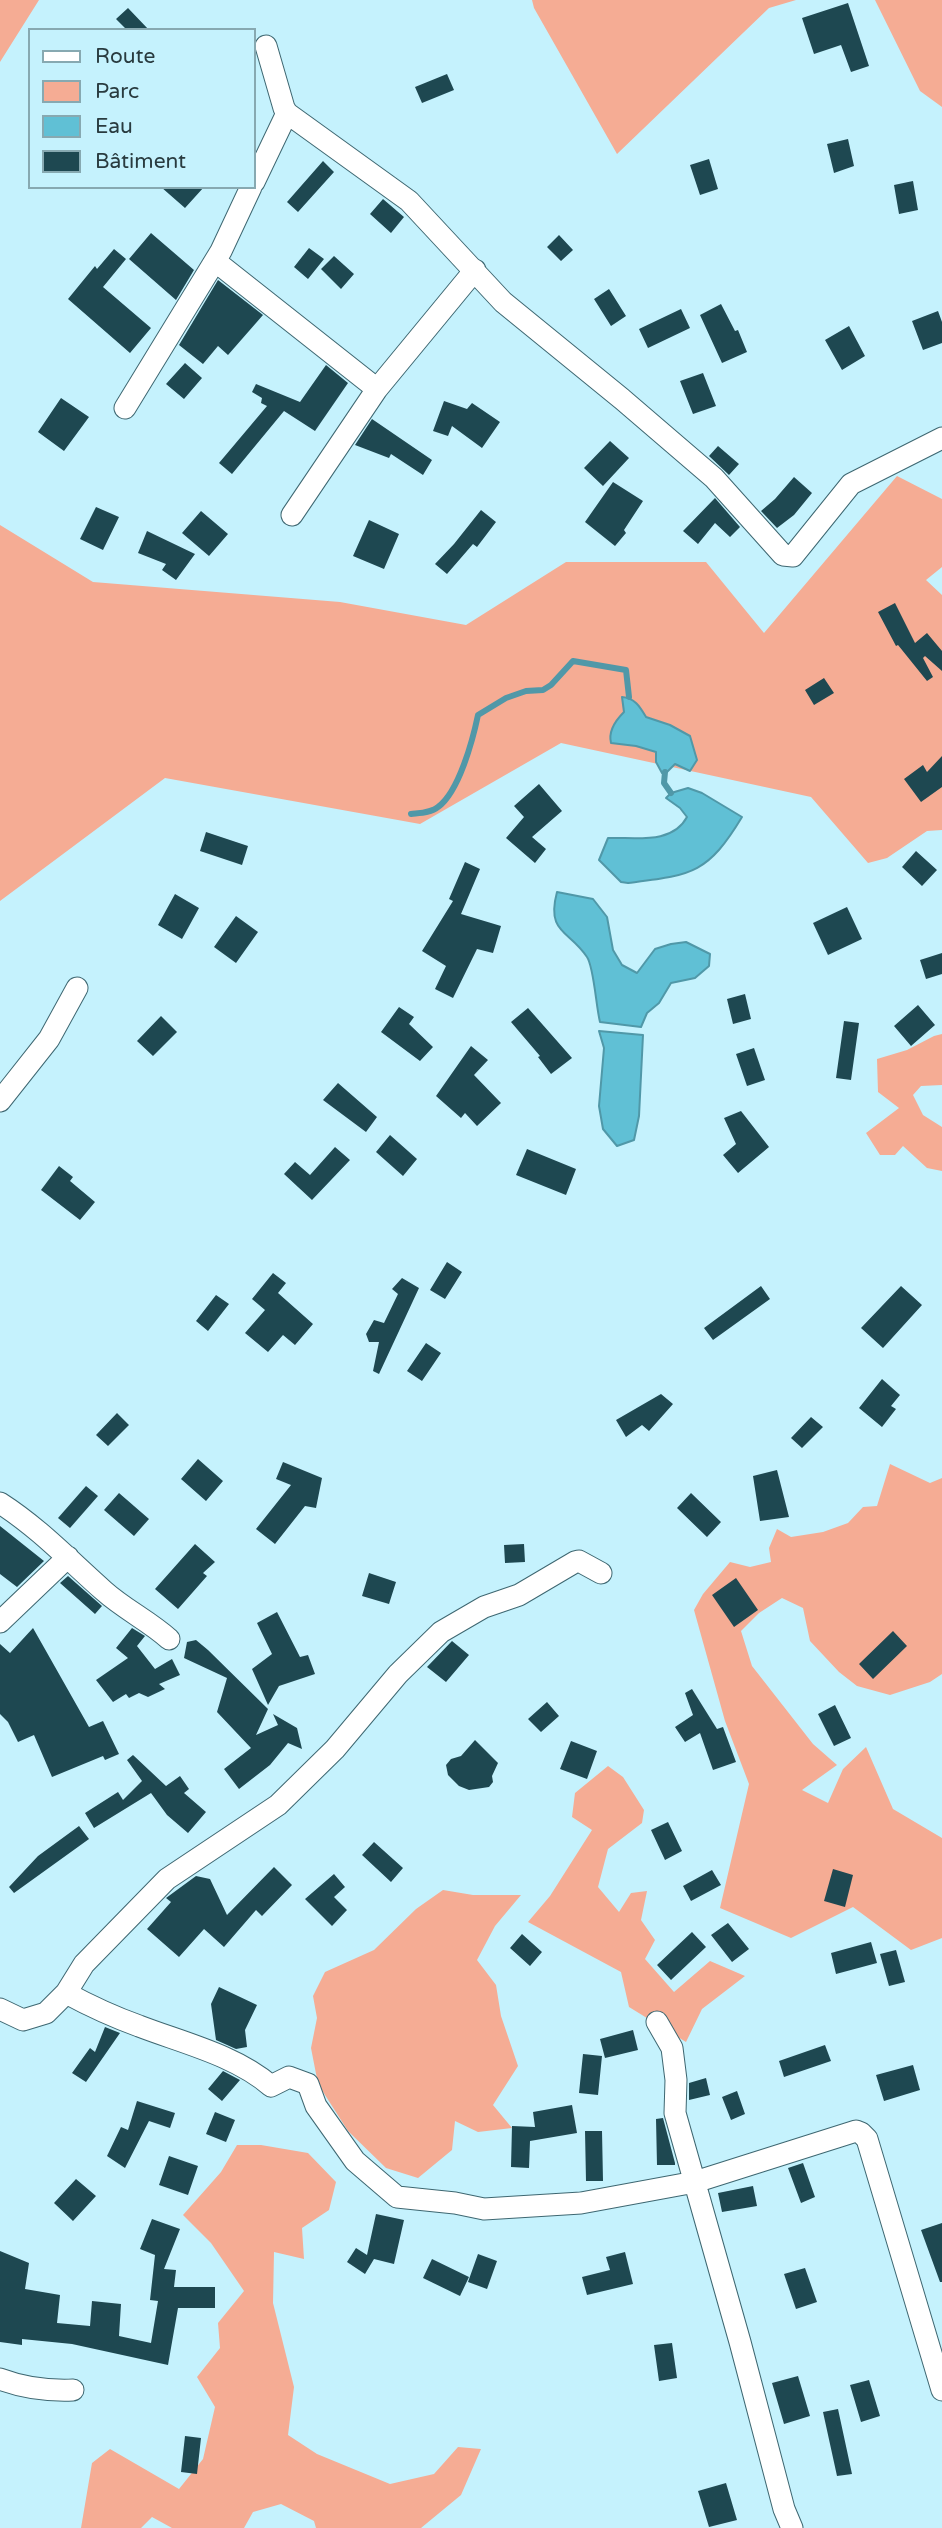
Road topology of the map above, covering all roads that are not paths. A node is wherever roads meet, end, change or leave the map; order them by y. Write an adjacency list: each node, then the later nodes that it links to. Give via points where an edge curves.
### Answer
1 (266, 46): 2 (street)
2 (287, 113): 3 (street); 6 (street, via 409,201)
3 (256, 178)
4 (250, 189): 5 (street)
5 (215, 261): 7 (street); 8 (street)
6 (475, 270): 7 (street); 9 (street, via 503,302 714,478 783,555 793,556 851,484)
7 (377, 389): 10 (street)
8 (125, 408)
9 (942, 438)
10 (292, 515)
11 (77, 988): 12 (street, via 49,1039)
12 (0, 1101)
13 (0, 1503): 14 (street)
14 (68, 1557): 16 (street); 17 (street, via 106,1593)
15 (601, 1573): 18 (street, via 575,1562 519,1595 447,1627 278,1805 149,1897 84,1964)
16 (0, 1622)
17 (169, 1639)
18 (66, 1993): 19 (street, via 46,2013 28,2021); 21 (street, via 198,2047 271,2085 289,2077 308,2084 316,2106 355,2161 397,2197 484,2209 581,2203)
19 (0, 2010)
20 (657, 2022): 21 (street, via 671,2048 675,2113)
21 (695, 2182): 23 (street, via 856,2131 862,2133); 25 (street)
22 (0, 2379): 24 (street, via 18,2386)
23 (942, 2389)
24 (73, 2390)
25 (792, 2528)

